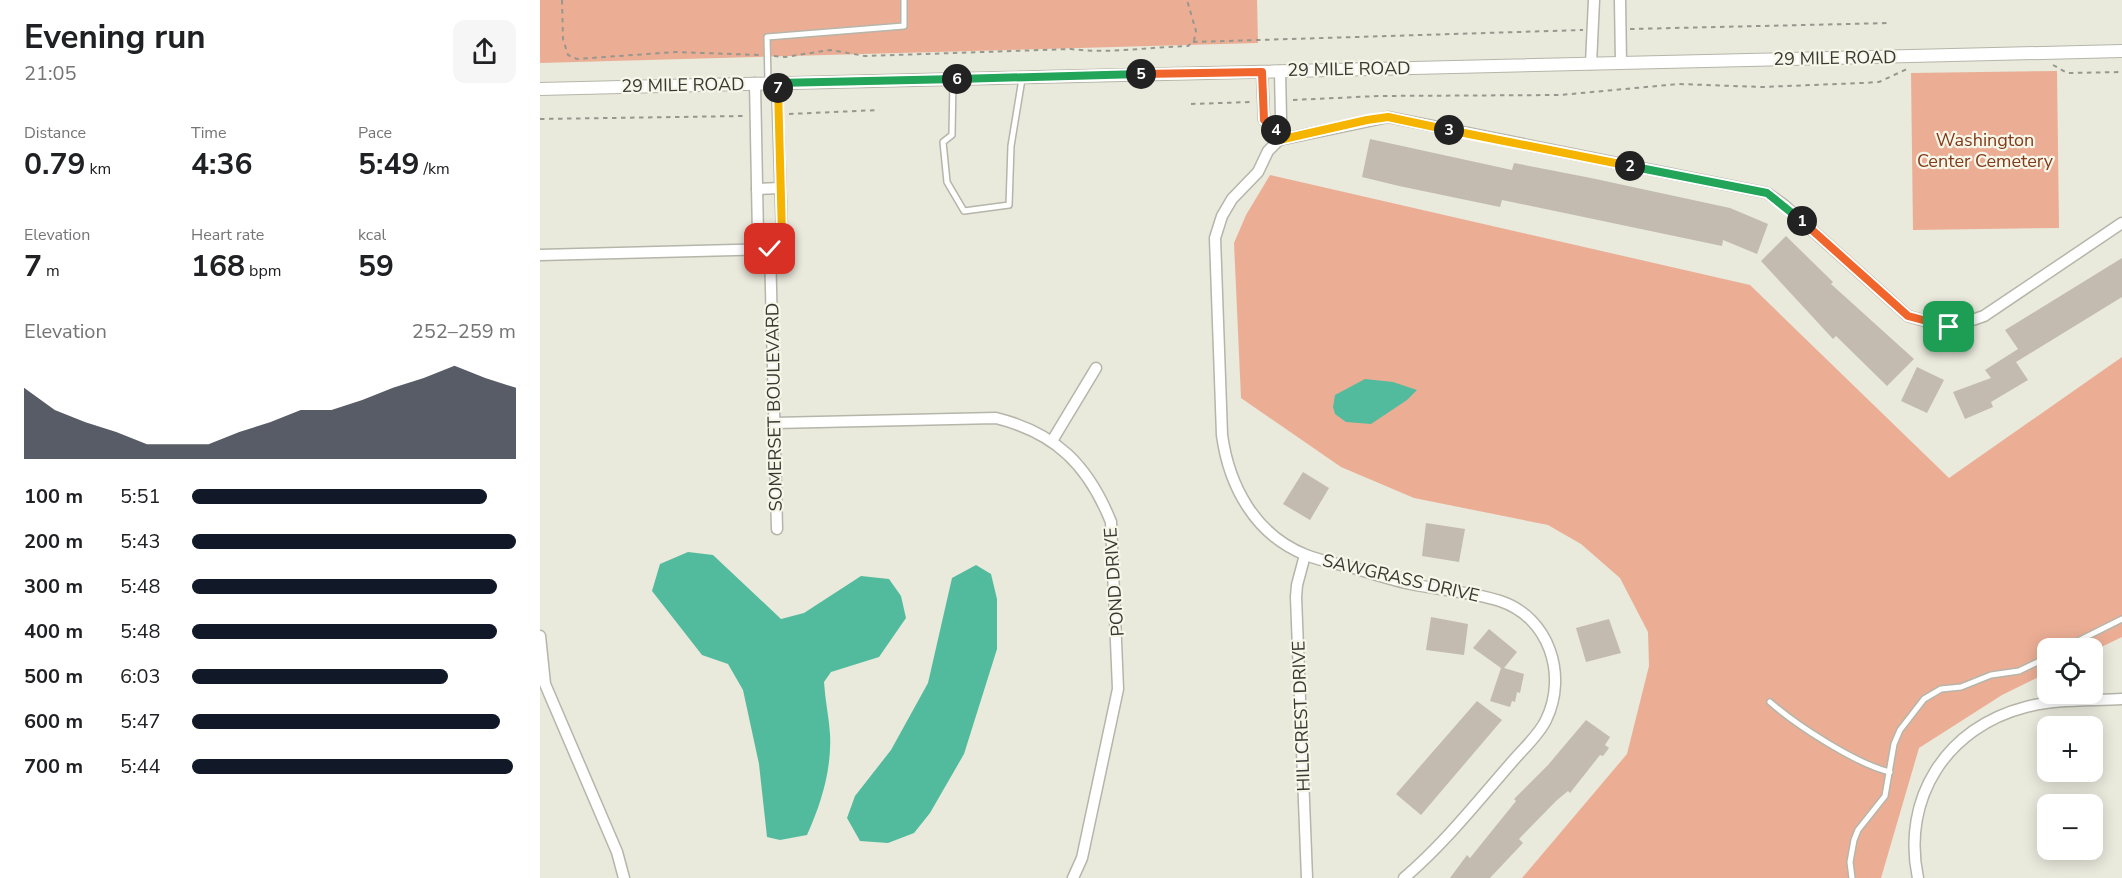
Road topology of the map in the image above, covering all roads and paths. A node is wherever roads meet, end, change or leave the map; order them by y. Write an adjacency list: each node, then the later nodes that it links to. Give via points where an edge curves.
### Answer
1 (562, 0): 11 (path, via 564,47 568,55 577,59 675,52)
2 (904, 0): 11 (lane, via 904,26 767,37)
3 (1187, 0): 9 (path, via 1196,31)
4 (1594, 0): 7 (street)
5 (1620, 0): 8 (street)
6 (1891, 23): 8 (path)
7 (1592, 30): 9 (path); 13 (street)
8 (1620, 30): 12 (street)
9 (1192, 42): 11 (path, via 1095,52 1071,49 865,56 830,50 785,57)
10 (2122, 51): 12 (street, 29 MILE ROAD)
11 (767, 55): 21 (lane)
12 (1621, 63): 13 (street, 29 MILE ROAD)
13 (1591, 64): 16 (street, 29 MILE ROAD)
14 (2048, 64): 18 (path, via 2067,73)
15 (1911, 66): 23 (path, via 1879,82 1862,83 1762,87 1679,84 1560,95)
16 (1280, 71): 17 (street, 29 MILE ROAD); 23 (street)
17 (1262, 72): 19 (street, 29 MILE ROAD); 24 (street)
18 (2122, 72)
19 (1022, 77): 20 (street, 29 MILE ROAD); 20 (lane, via 1011,146 1009,205 964,211 947,182 943,142 952,135)
20 (953, 79): 21 (street, 29 MILE ROAD)
21 (767, 83): 22 (street, 29 MILE ROAD); 27 (street, SOMERSET BOULEVARD); 28 (street, SOMERSET BOULEVARD)
22 (540, 88)
23 (1281, 100): 30 (street, via 1281,119)
24 (1263, 101): 25 (path); 30 (street, via 1264,120)
25 (1191, 104)
26 (879, 110): 27 (path)
27 (778, 115): 32 (street, SOMERSET BOULEVARD)
28 (755, 116): 29 (path); 33 (street, SOMERSET BOULEVARD)
29 (540, 119)
30 (1275, 127): 31 (street)
31 (1279, 140): 34 (street, via 1388,117 1767,193 1908,316 1949,327 1983,316); 41 (street, SAWGRASS DRIVE, via 1268,151 1258,172 1232,199 1215,238 1222,435 1226,462 1237,492 1253,516)
32 (780, 188): 33 (street); 35 (street, SOMERSET BOULEVARD, via 782,235)
33 (757, 189): 35 (street, SOMERSET BOULEVARD, via 758,236)
34 (2122, 223)
35 (770, 249): 36 (street); 38 (street, SOMERSET BOULEVARD)
36 (540, 255)
37 (1096, 368): 39 (street)
38 (774, 423): 39 (street, POND DRIVE, via 996,418 1026,425); 40 (street, SOMERSET BOULEVARD)
39 (1052, 441): 50 (street, POND DRIVE, via 1088,476 1111,522 1119,666 1118,689 1086,840)
40 (777, 529)
41 (1305, 555): 51 (street, HILLCREST DRIVE, via 1296,597); 52 (street, SAWGRASS DRIVE, via 1408,584 1501,601 1527,616 1545,636 1554,666 1556,694 1546,722 1435,852)
42 (2122, 620): 44 (lane)
43 (540, 636): 49 (street, via 545,684 617,852)
44 (2085, 638)
45 (2037, 662): 48 (lane, via 1970,685 1933,692 1900,730)
46 (2122, 699): 54 (street, via 2027,706 1972,729 1933,775 1920,804 1914,856)
47 (1770, 702): 48 (lane, via 1798,725 1867,764)
48 (1890, 772): 53 (lane, via 1885,796 1854,840)
49 (624, 878)
50 (1073, 878)
51 (1307, 878)
52 (1404, 878)
53 (1852, 878)
54 (1918, 878)

